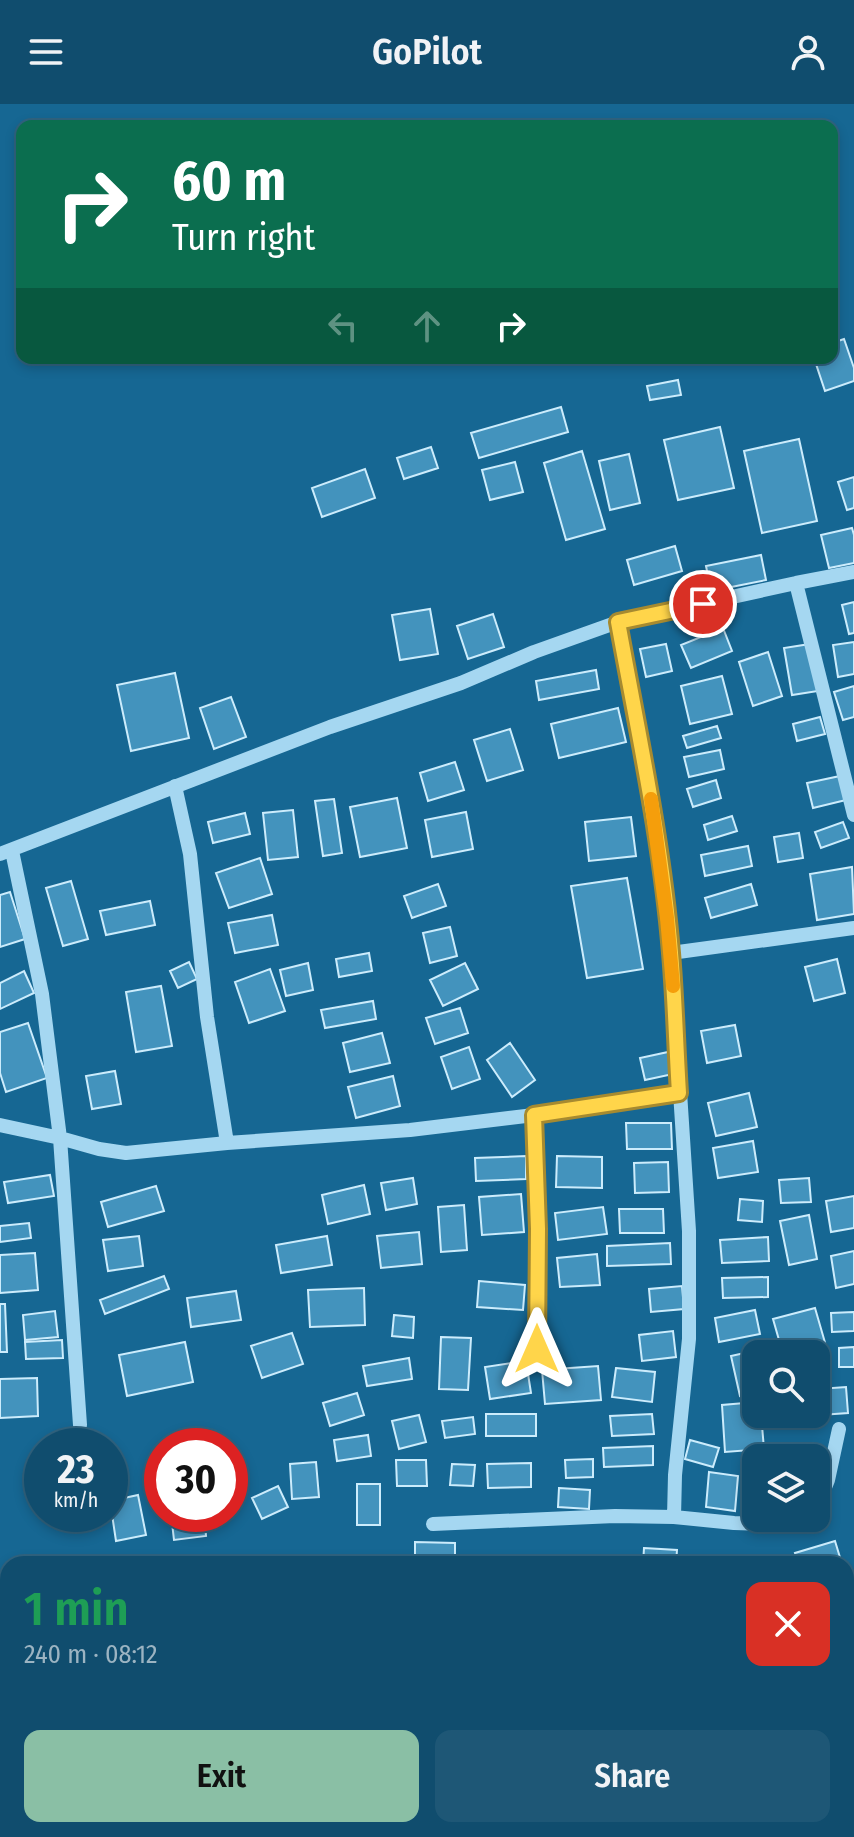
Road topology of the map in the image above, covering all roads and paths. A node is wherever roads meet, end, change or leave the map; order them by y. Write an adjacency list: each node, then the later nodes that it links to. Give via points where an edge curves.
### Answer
1 (854, 572): 2 (street)
2 (796, 583): 3 (street); 5 (street)
3 (618, 622): 4 (street); 8 (street, via 652,803)
4 (175, 786): 6 (street); 13 (street, via 190,854)
5 (854, 815)
6 (6, 852): 12 (street, via 42,994)
7 (854, 928): 8 (street)
8 (671, 953): 9 (street)
9 (679, 1093): 10 (street); 18 (street, via 689,1231 689,1339)
10 (534, 1115): 13 (street); 14 (street)
11 (0, 1125): 12 (street)
12 (60, 1138): 13 (street, via 126,1153); 15 (street)
13 (227, 1143)
14 (537, 1349)
15 (80, 1425)
16 (839, 1429): 17 (street)
17 (830, 1471)
18 (674, 1517): 19 (street); 20 (street)
19 (742, 1523)
20 (433, 1524)

